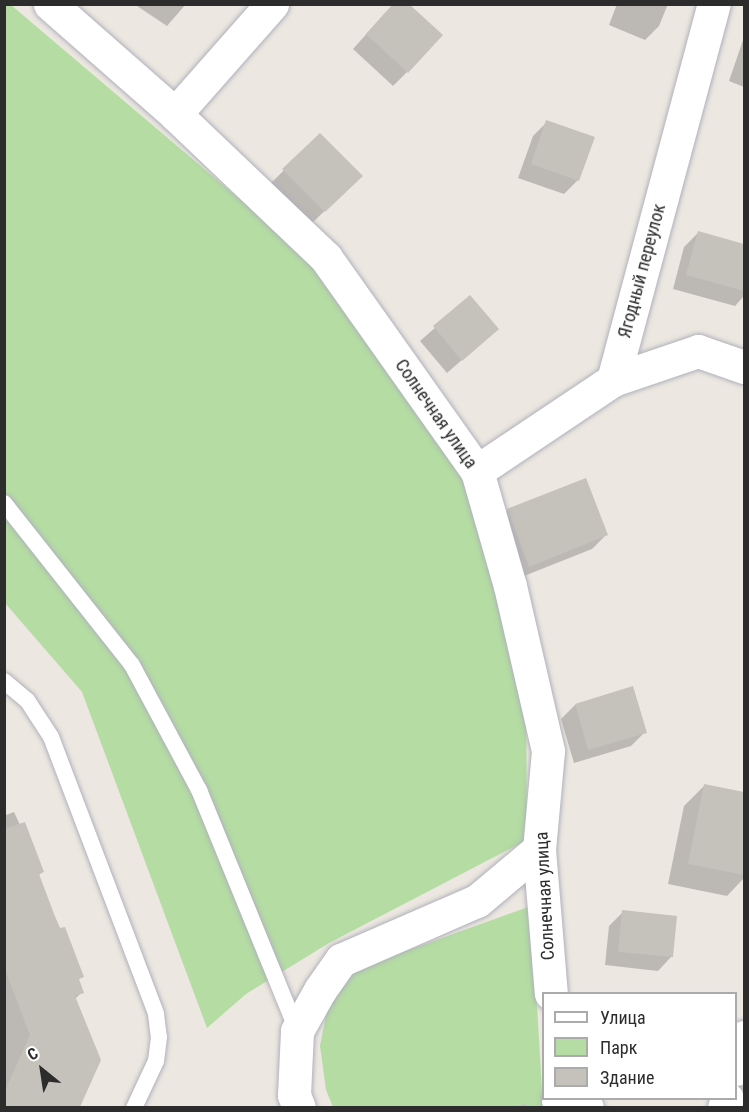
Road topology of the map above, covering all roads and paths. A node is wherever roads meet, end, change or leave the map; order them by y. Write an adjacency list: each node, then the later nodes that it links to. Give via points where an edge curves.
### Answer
1 (51, 4): 4 (street, Солнечная улица)
2 (272, 4): 4 (street)
3 (714, 4): 6 (street, Ягодный переулок)
4 (175, 114): 7 (street, Солнечная улица, via 326,258)
5 (744, 367): 6 (street, via 698,351)
6 (613, 380): 7 (street)
7 (477, 471): 10 (street, Солнечная улица, via 510,586 549,751)
8 (4, 503): 12 (lane, via 132,665 199,790)
9 (4, 681): 16 (lane, via 27,700 51,737 156,1014 156,1061)
10 (539, 849): 11 (street, Солнечная улица); 12 (street, via 477,901 341,960)
11 (551, 992)
12 (297, 1031): 15 (street)
13 (744, 1037): 14 (street)
14 (737, 1062)
15 (290, 1103)
16 (134, 1107)

